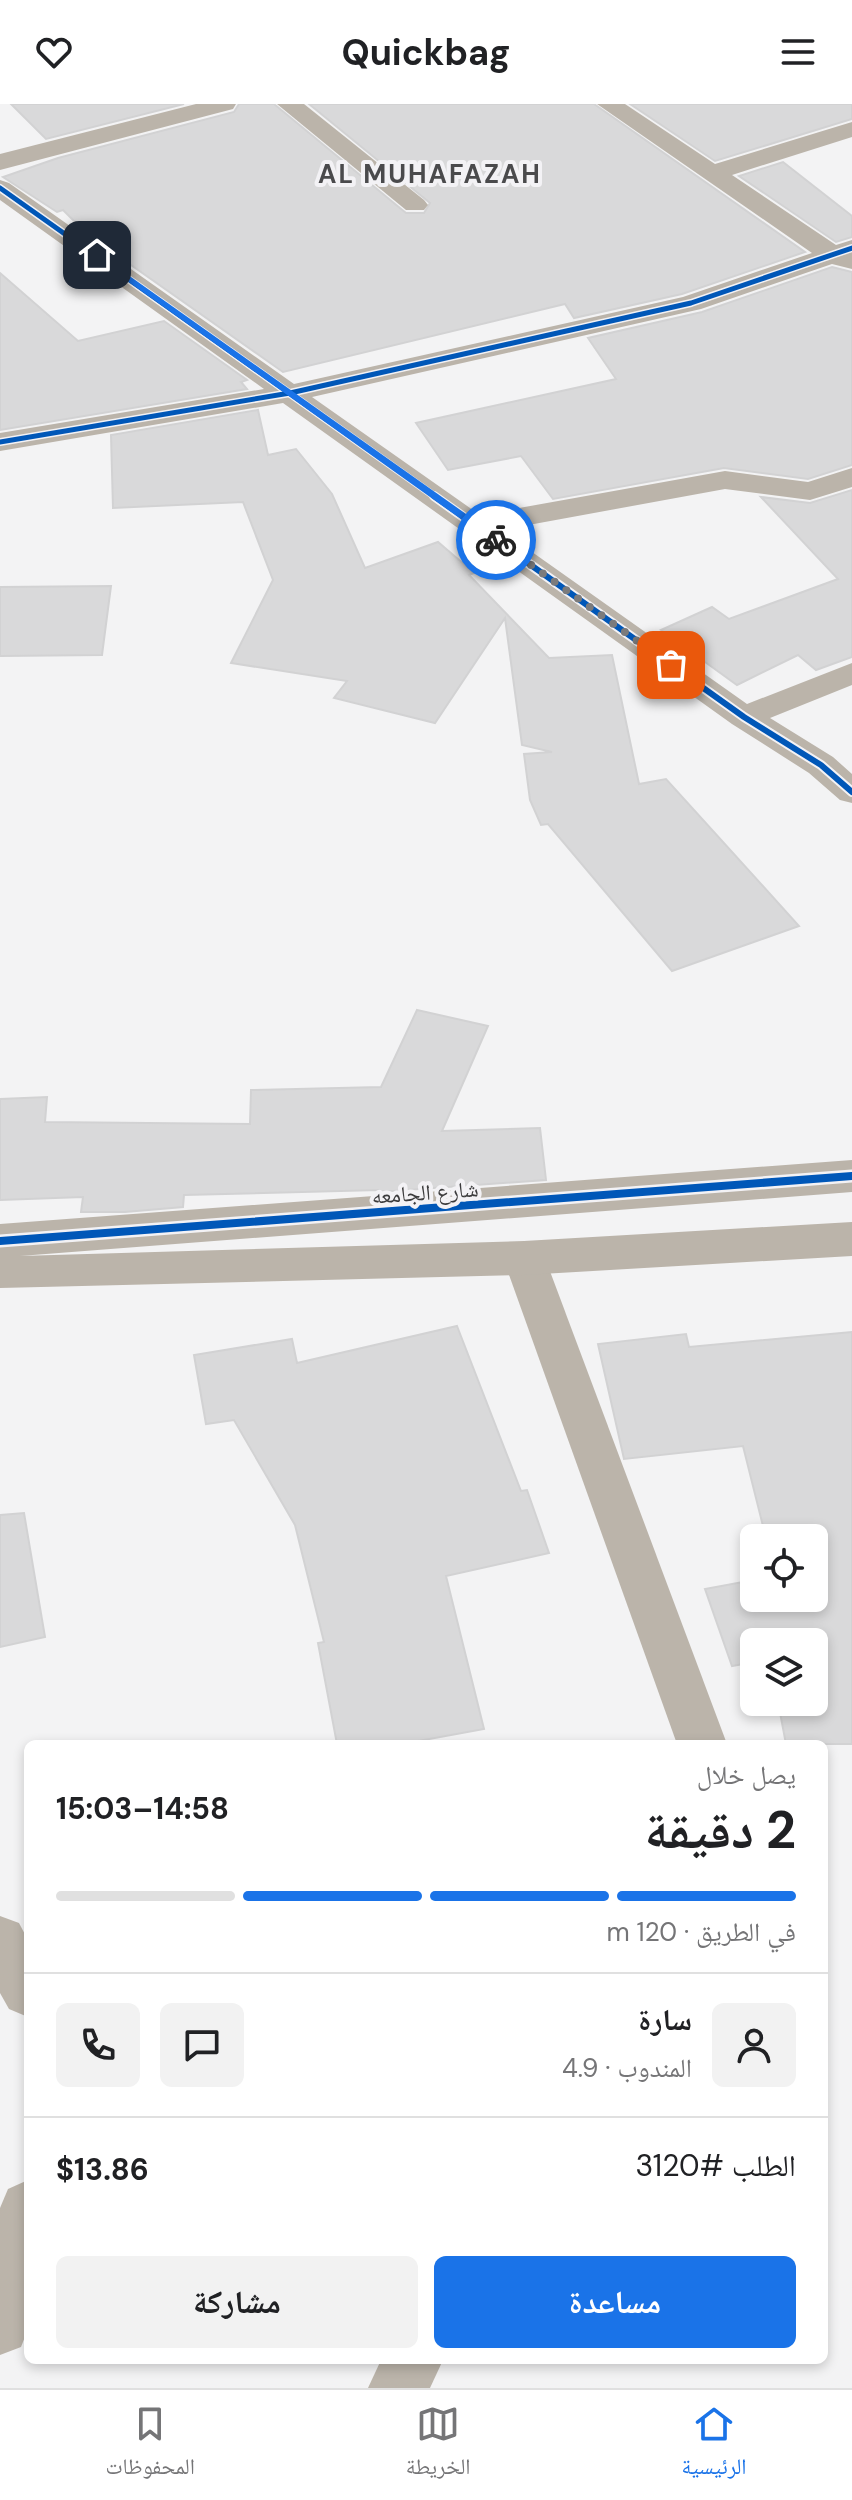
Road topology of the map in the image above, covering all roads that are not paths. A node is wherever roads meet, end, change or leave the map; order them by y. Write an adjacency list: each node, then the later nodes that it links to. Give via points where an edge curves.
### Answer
1 (224, 104): 5 (street)
2 (289, 104): 8 (street)
3 (609, 104): 6 (street)
4 (852, 129): 6 (street)
5 (0, 162)
6 (713, 173): 9 (street)
7 (0, 188): 10 (street)
8 (415, 205)
9 (846, 255): 10 (street, via 691,303)
10 (290, 393): 11 (street); 13 (street)
11 (0, 442)
12 (852, 477): 13 (street, via 810,491 725,480)
13 (475, 525): 15 (street)
14 (852, 673): 15 (street)
15 (744, 717): 16 (street)
16 (836, 763): 17 (street)
17 (852, 792)
18 (852, 1176): 20 (street, شارع الجامعه)
19 (852, 1239): 21 (street)
20 (0, 1241)
21 (524, 1258): 22 (street); 23 (street)
22 (0, 1271)
23 (701, 1740)
24 (0, 1941): 25 (street)
25 (24, 1984)
26 (24, 2226): 27 (street)
27 (0, 2326)
28 (411, 2364): 29 (street)
29 (398, 2388)

